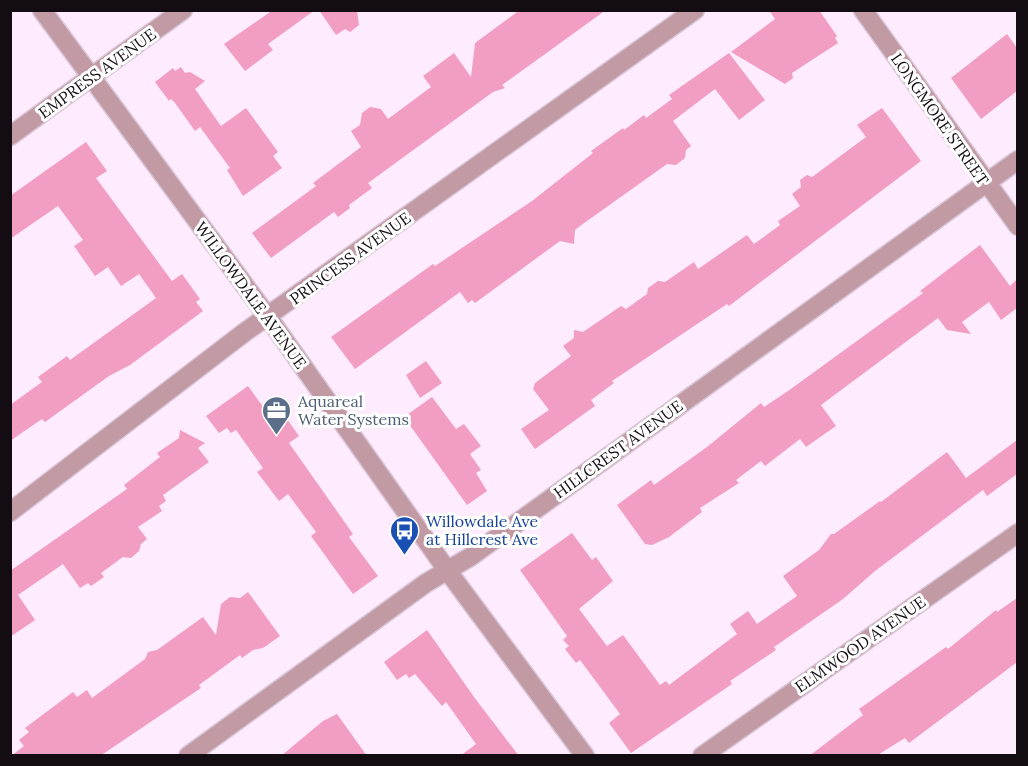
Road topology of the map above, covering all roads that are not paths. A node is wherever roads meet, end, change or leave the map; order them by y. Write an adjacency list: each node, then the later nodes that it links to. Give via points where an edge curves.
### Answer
1 (42, 10): 5 (street, WILLOWDALE AVENUE)
2 (183, 10): 5 (street, EMPRESS AVENUE)
3 (695, 10): 10 (street, PRINCESS AVENUE)
4 (863, 10): 8 (street, LONGMORE STREET)
5 (91, 78): 6 (street, EMPRESS AVENUE); 10 (street, WILLOWDALE AVENUE)
6 (10, 136)
7 (1017, 160): 8 (street, HILLCREST AVENUE)
8 (985, 184): 9 (street, LONGMORE STREET); 13 (street, HILLCREST AVENUE)
9 (1017, 226)
10 (268, 317): 11 (street, PRINCESS AVENUE); 13 (street, WILLOWDALE AVENUE)
11 (10, 512)
12 (1017, 533): 16 (street, ELMWOOD AVENUE)
13 (447, 570): 14 (street, HILLCREST AVENUE); 15 (street, WILLOWDALE AVENUE)
14 (188, 756)
15 (585, 756)
16 (702, 756)

